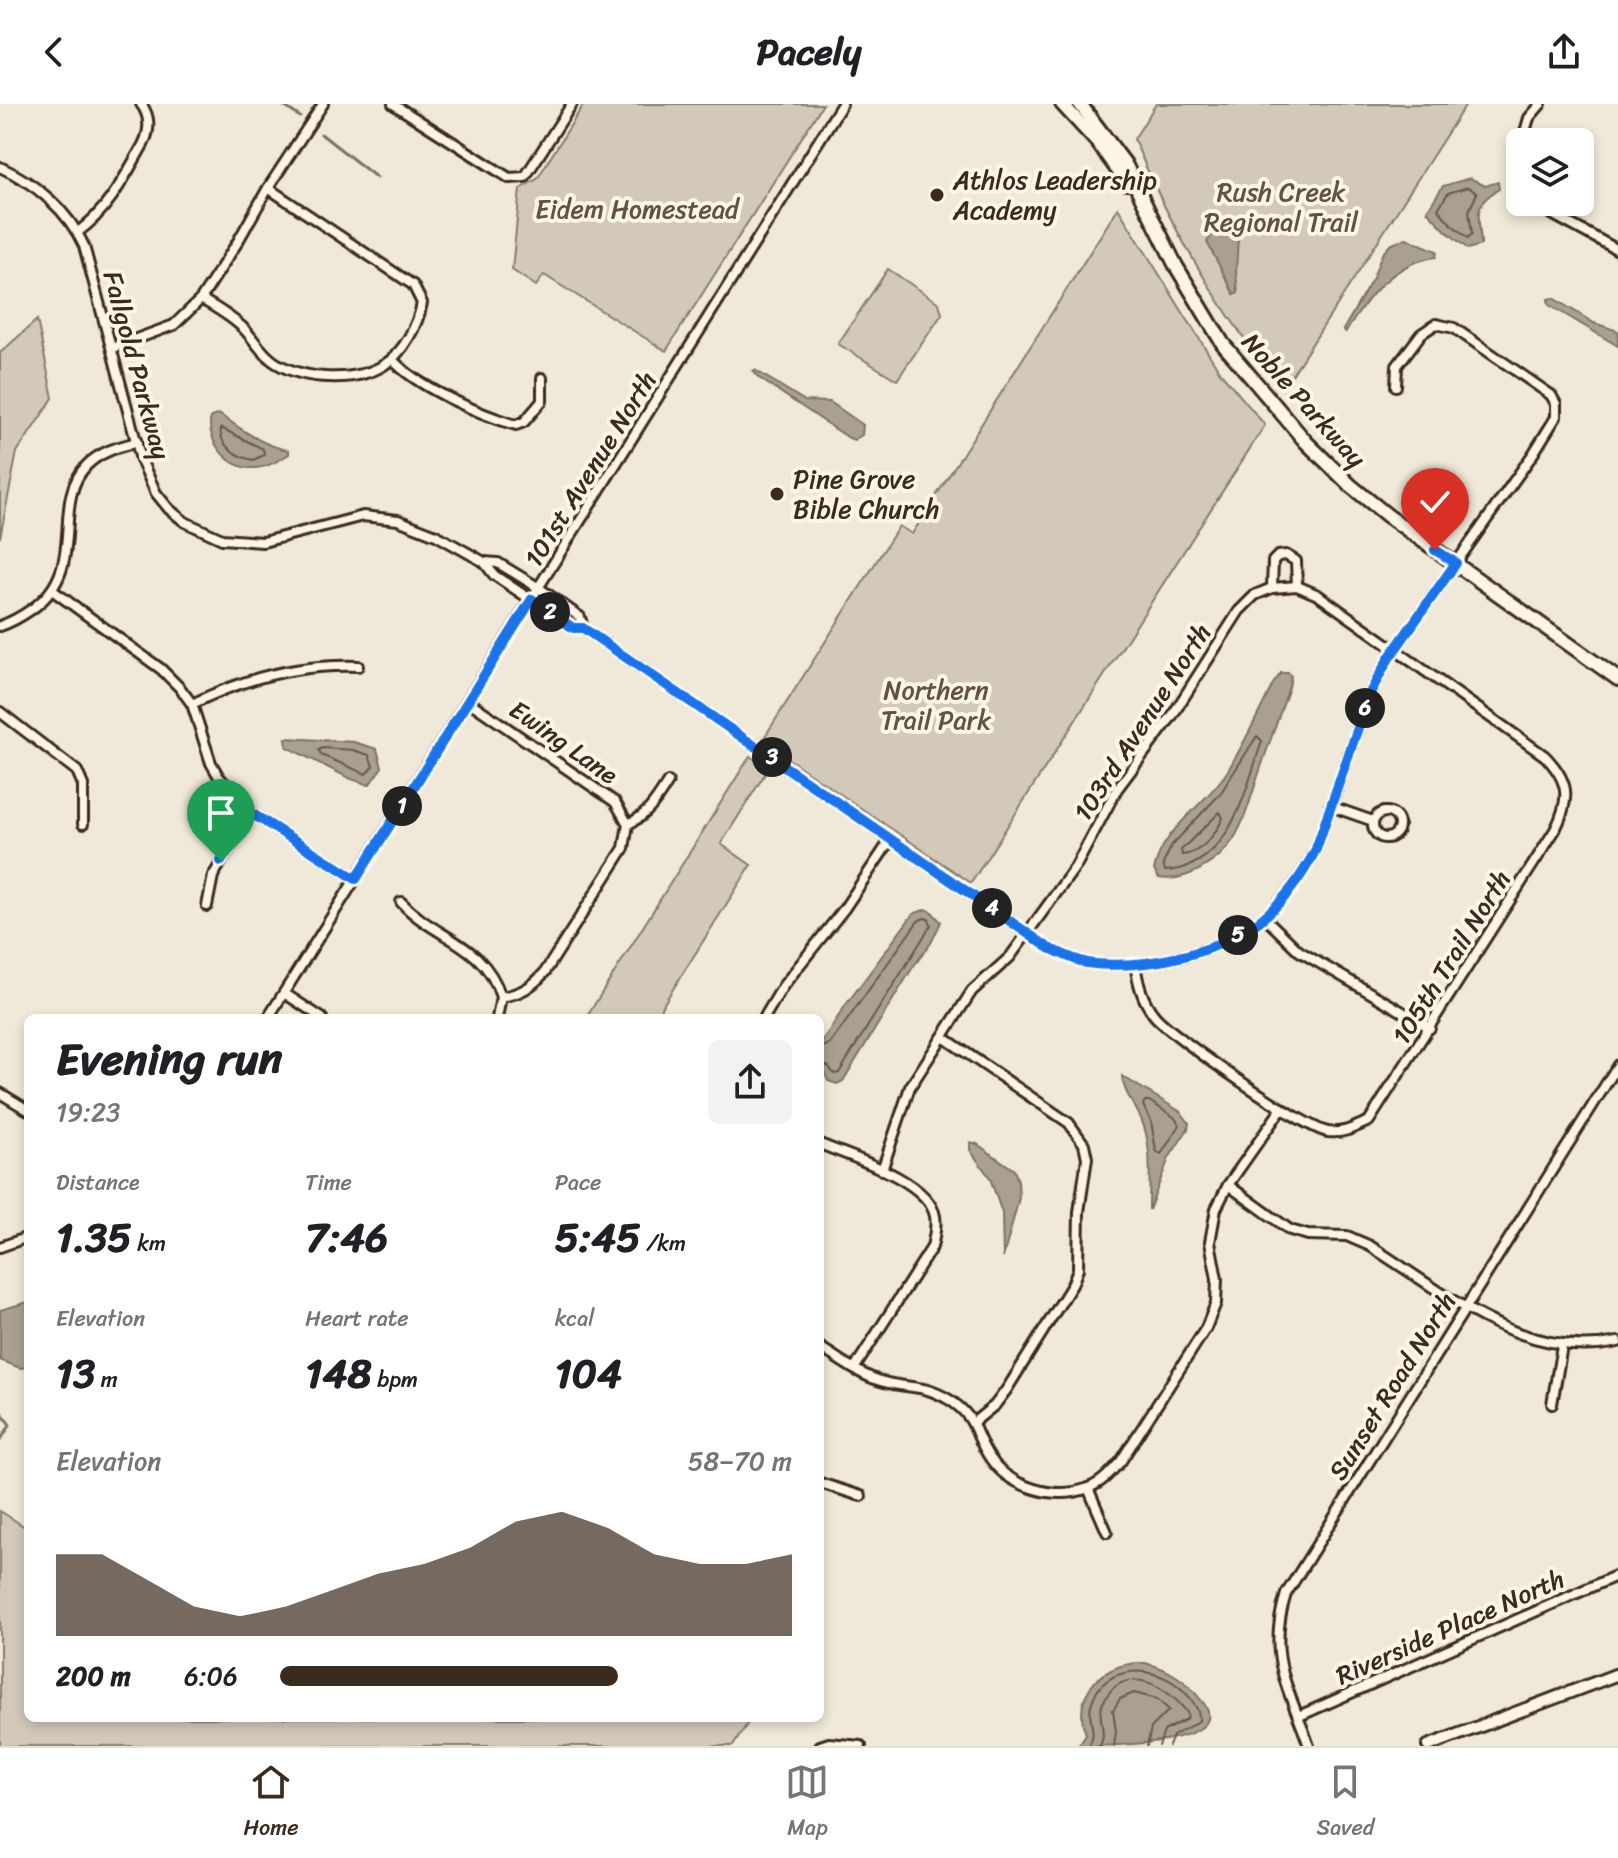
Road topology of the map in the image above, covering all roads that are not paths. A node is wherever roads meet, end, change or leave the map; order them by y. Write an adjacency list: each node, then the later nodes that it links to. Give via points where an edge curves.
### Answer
1 (141, 104): 14 (street, via 147,136 110,201)
2 (323, 104): 11 (street)
3 (393, 104): 4 (street, via 509,178 525,177)
4 (572, 104)
5 (842, 104): 25 (street, 101st Avenue North)
6 (1062, 104): 13 (main road, Noble Parkway, via 1103,149)
7 (1080, 104): 13 (main road, Noble Parkway, via 1125,164)
8 (1541, 104): 9 (street)
9 (1526, 128)
10 (0, 167): 14 (street, Fallgold Parkway, via 52,201)
11 (268, 188): 16 (street); 18 (street, via 413,285 422,303 420,316)
12 (1555, 216): 15 (street)
13 (1155, 225): 23 (main road, Noble Parkway, via 1223,344 1278,412 1365,498)
14 (78, 232): 17 (street, Fallgold Parkway)
15 (1618, 250)
16 (201, 299): 17 (street, via 174,325); 18 (street, via 244,328 263,353 286,368 344,376 372,371)
17 (112, 348): 21 (street, Fallgold Parkway)
18 (392, 359): 19 (street, via 424,386 516,425 542,401)
19 (542, 378)
20 (1396, 386): 23 (street, via 1397,366 1421,334 1436,324 1454,328 1551,395 1556,404 1556,417 1533,454)
21 (137, 442): 22 (street, Fallgold Parkway, via 147,476 169,509 222,539 263,542 346,519 381,516 436,535); 27 (street, via 101,455 80,474 71,501 67,553)
22 (484, 562): 25 (street, via 498,563); 28 (street, via 494,575)
23 (1456, 563): 31 (street); 33 (main road, Noble Parkway)
24 (1297, 586): 26 (street); 26 (street, via 1296,561 1286,555 1273,561); 31 (street)
25 (539, 588): 28 (street, 101st Avenue North); 30 (street, via 580,617)
26 (1272, 588): 49 (street, 103rd Avenue North, via 1239,611 1172,716 1117,789 1076,866)
27 (52, 590): 29 (street, via 26,613); 35 (street, via 161,669)
28 (532, 599): 30 (street, via 573,628); 34 (street, 101st Avenue North)
29 (0, 626)
30 (583, 628): 44 (street)
31 (1396, 649): 39 (street, via 1370,693); 57 (street, 105th Trail North, via 1545,756 1559,770 1565,787 1565,810 1555,830)
32 (358, 666): 35 (street, via 328,665 254,678)
33 (1618, 679)
34 (468, 701): 43 (street, Ewing Lane, via 615,802); 45 (street, 101st Avenue North)
35 (192, 704): 40 (street, via 211,763)
36 (4, 715): 37 (street); 42 (street, via 77,771 83,785)
37 (0, 727)
38 (668, 782): 43 (street, via 651,809)
39 (1330, 806): 41 (street); 48 (street, via 1305,871)
40 (251, 813): 45 (street); 47 (street, via 213,876)
41 (1373, 821)
42 (83, 824)
43 (628, 824): 52 (street, via 624,848 545,972 534,985)
44 (891, 839): 49 (street); 56 (street)
45 (356, 879): 51 (street, 101st Avenue North)
46 (401, 902): 52 (street, via 477,956 495,977)
47 (207, 906)
48 (1264, 917): 50 (street, via 1214,946); 57 (street, via 1299,951)
49 (1028, 933): 50 (street, via 1072,958); 58 (street, 103rd Avenue North, via 972,991)
50 (1135, 964): 62 (street, via 1138,986 1155,1017)
51 (284, 993): 53 (street, 101st Avenue North); 54 (street)
52 (501, 997): 55 (street)
53 (271, 1014)
54 (316, 1014)
55 (498, 1014)
56 (766, 1014)
57 (1430, 1028): 62 (street, 105th Trail North, via 1369,1121 1345,1132 1317,1129)
58 (943, 1037): 64 (street, 103rd Avenue North, via 910,1087); 74 (street, via 1069,1123 1087,1158 1078,1269 1072,1285 1007,1389)
59 (1618, 1065): 68 (street, Sunset Road North)
60 (0, 1093): 61 (street)
61 (24, 1108)
62 (1282, 1108): 65 (street)
63 (824, 1146): 64 (street)
64 (882, 1170): 72 (street, via 927,1199 936,1229 925,1262)
65 (1228, 1185): 68 (street, via 1290,1230 1347,1236); 76 (street, via 1216,1209 1210,1242 1216,1303 1206,1328 1121,1461)
66 (24, 1238): 67 (street)
67 (0, 1247)
68 (1466, 1306): 70 (street, via 1506,1330); 81 (street, Sunset Road North, via 1286,1594 1278,1618 1279,1662)
69 (1618, 1342): 70 (street)
70 (1562, 1346): 73 (street)
71 (824, 1350): 72 (street)
72 (854, 1369): 74 (street, via 884,1382 933,1390)
73 (1552, 1404)
74 (974, 1422): 76 (street, via 990,1458 1006,1474 1036,1490)
75 (824, 1484): 77 (street)
76 (1088, 1488): 78 (street)
77 (861, 1496)
78 (1107, 1532)
79 (1618, 1575): 81 (street, Riverside Place North)
80 (1618, 1674): 85 (street)
81 (1299, 1716): 84 (street, Sunset Road North)
82 (820, 1746): 83 (street)
83 (861, 1746)
84 (1309, 1746)
85 (1428, 1746)

